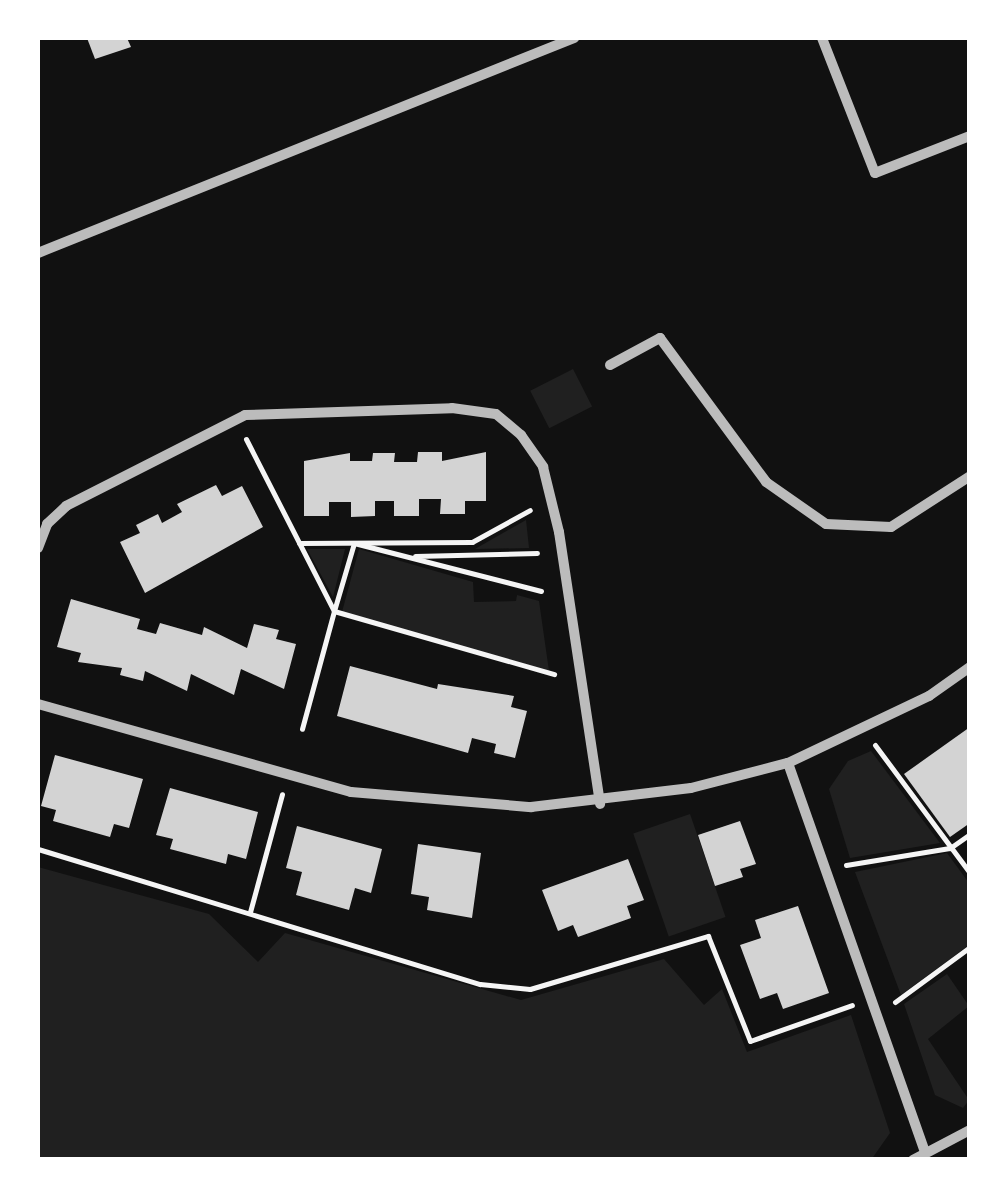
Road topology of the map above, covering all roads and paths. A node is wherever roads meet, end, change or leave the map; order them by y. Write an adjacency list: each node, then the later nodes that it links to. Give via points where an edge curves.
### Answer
1 (574, 38): 4 (street)
2 (822, 38): 3 (street, via 875,173)
3 (970, 136)
4 (38, 253)
5 (610, 365): 7 (street, via 660,338 766,482 826,524 891,526)
6 (246, 439): 9 (path)
7 (970, 476)
8 (530, 510): 10 (path, via 472,542)
9 (299, 543): 10 (path); 15 (path)
10 (354, 543): 13 (path); 15 (path)
11 (38, 548): 23 (street, via 66,506 245,416 452,408 496,414 543,467)
12 (537, 554): 13 (path)
13 (406, 556): 14 (path)
14 (541, 591)
15 (334, 611): 17 (path); 19 (path)
16 (970, 667): 21 (street, via 929,696)
17 (554, 674)
18 (38, 704): 23 (street, via 351,792 440,804)
19 (302, 729)
20 (874, 746): 25 (path)
21 (788, 763): 23 (street); 34 (street)
22 (284, 789): 29 (path)
23 (600, 804)
24 (970, 834): 25 (path)
25 (950, 848): 27 (path); 28 (path)
26 (38, 849): 29 (path)
27 (846, 865)
28 (970, 873)
29 (250, 912): 32 (path, via 480,984 530,988 708,936 750,1041)
30 (970, 947): 31 (path)
31 (895, 1002)
32 (852, 1005)
33 (970, 1130): 34 (street)
34 (924, 1150): 35 (street)
35 (913, 1160)

